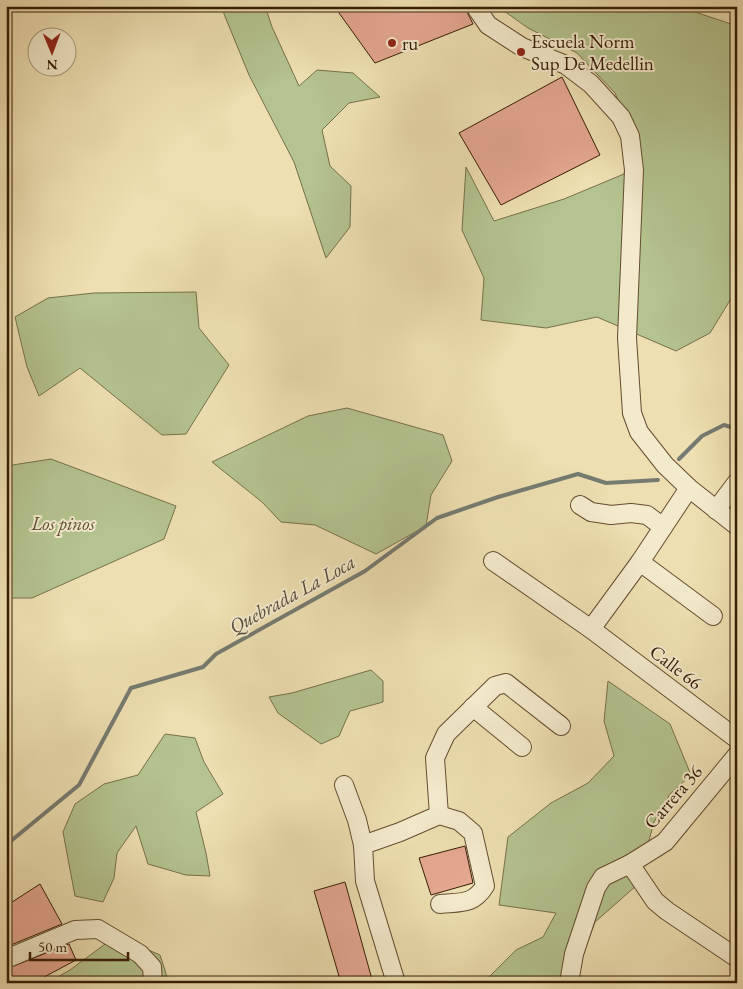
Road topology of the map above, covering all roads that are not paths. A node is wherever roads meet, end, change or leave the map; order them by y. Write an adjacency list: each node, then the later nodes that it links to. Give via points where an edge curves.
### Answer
1 (475, 6): 3 (street, via 488,25 522,47 566,65 591,84 621,117 630,136 634,170 628,338 632,413 639,432 665,465)
2 (737, 482): 5 (street)
3 (689, 488): 5 (street); 7 (street)
4 (580, 505): 7 (street, via 591,512 647,515)
5 (716, 510): 6 (street)
6 (737, 526)
7 (663, 527): 9 (street)
8 (493, 560): 11 (street, Calle 66)
9 (640, 562): 10 (street); 11 (street)
10 (713, 616)
11 (591, 629): 14 (street, Calle 66)
12 (473, 707): 13 (street, via 495,686 506,683); 15 (street); 18 (street, via 446,734 435,758)
13 (562, 726)
14 (737, 739)
15 (522, 747)
16 (737, 755): 20 (street, Carrera 36, via 665,842)
17 (344, 785): 19 (street, via 358,820)
18 (439, 815): 19 (street); 21 (street, via 459,821 474,833 485,886 470,901)
19 (363, 845): 25 (street, via 365,881)
20 (630, 864): 22 (street, via 655,901); 26 (street, Carrera 36, via 603,877 596,888)
21 (440, 904)
22 (735, 953)
23 (6, 959): 24 (street, via 75,930 98,930 140,954 152,967)
24 (152, 983)
25 (396, 983)
26 (568, 983)

